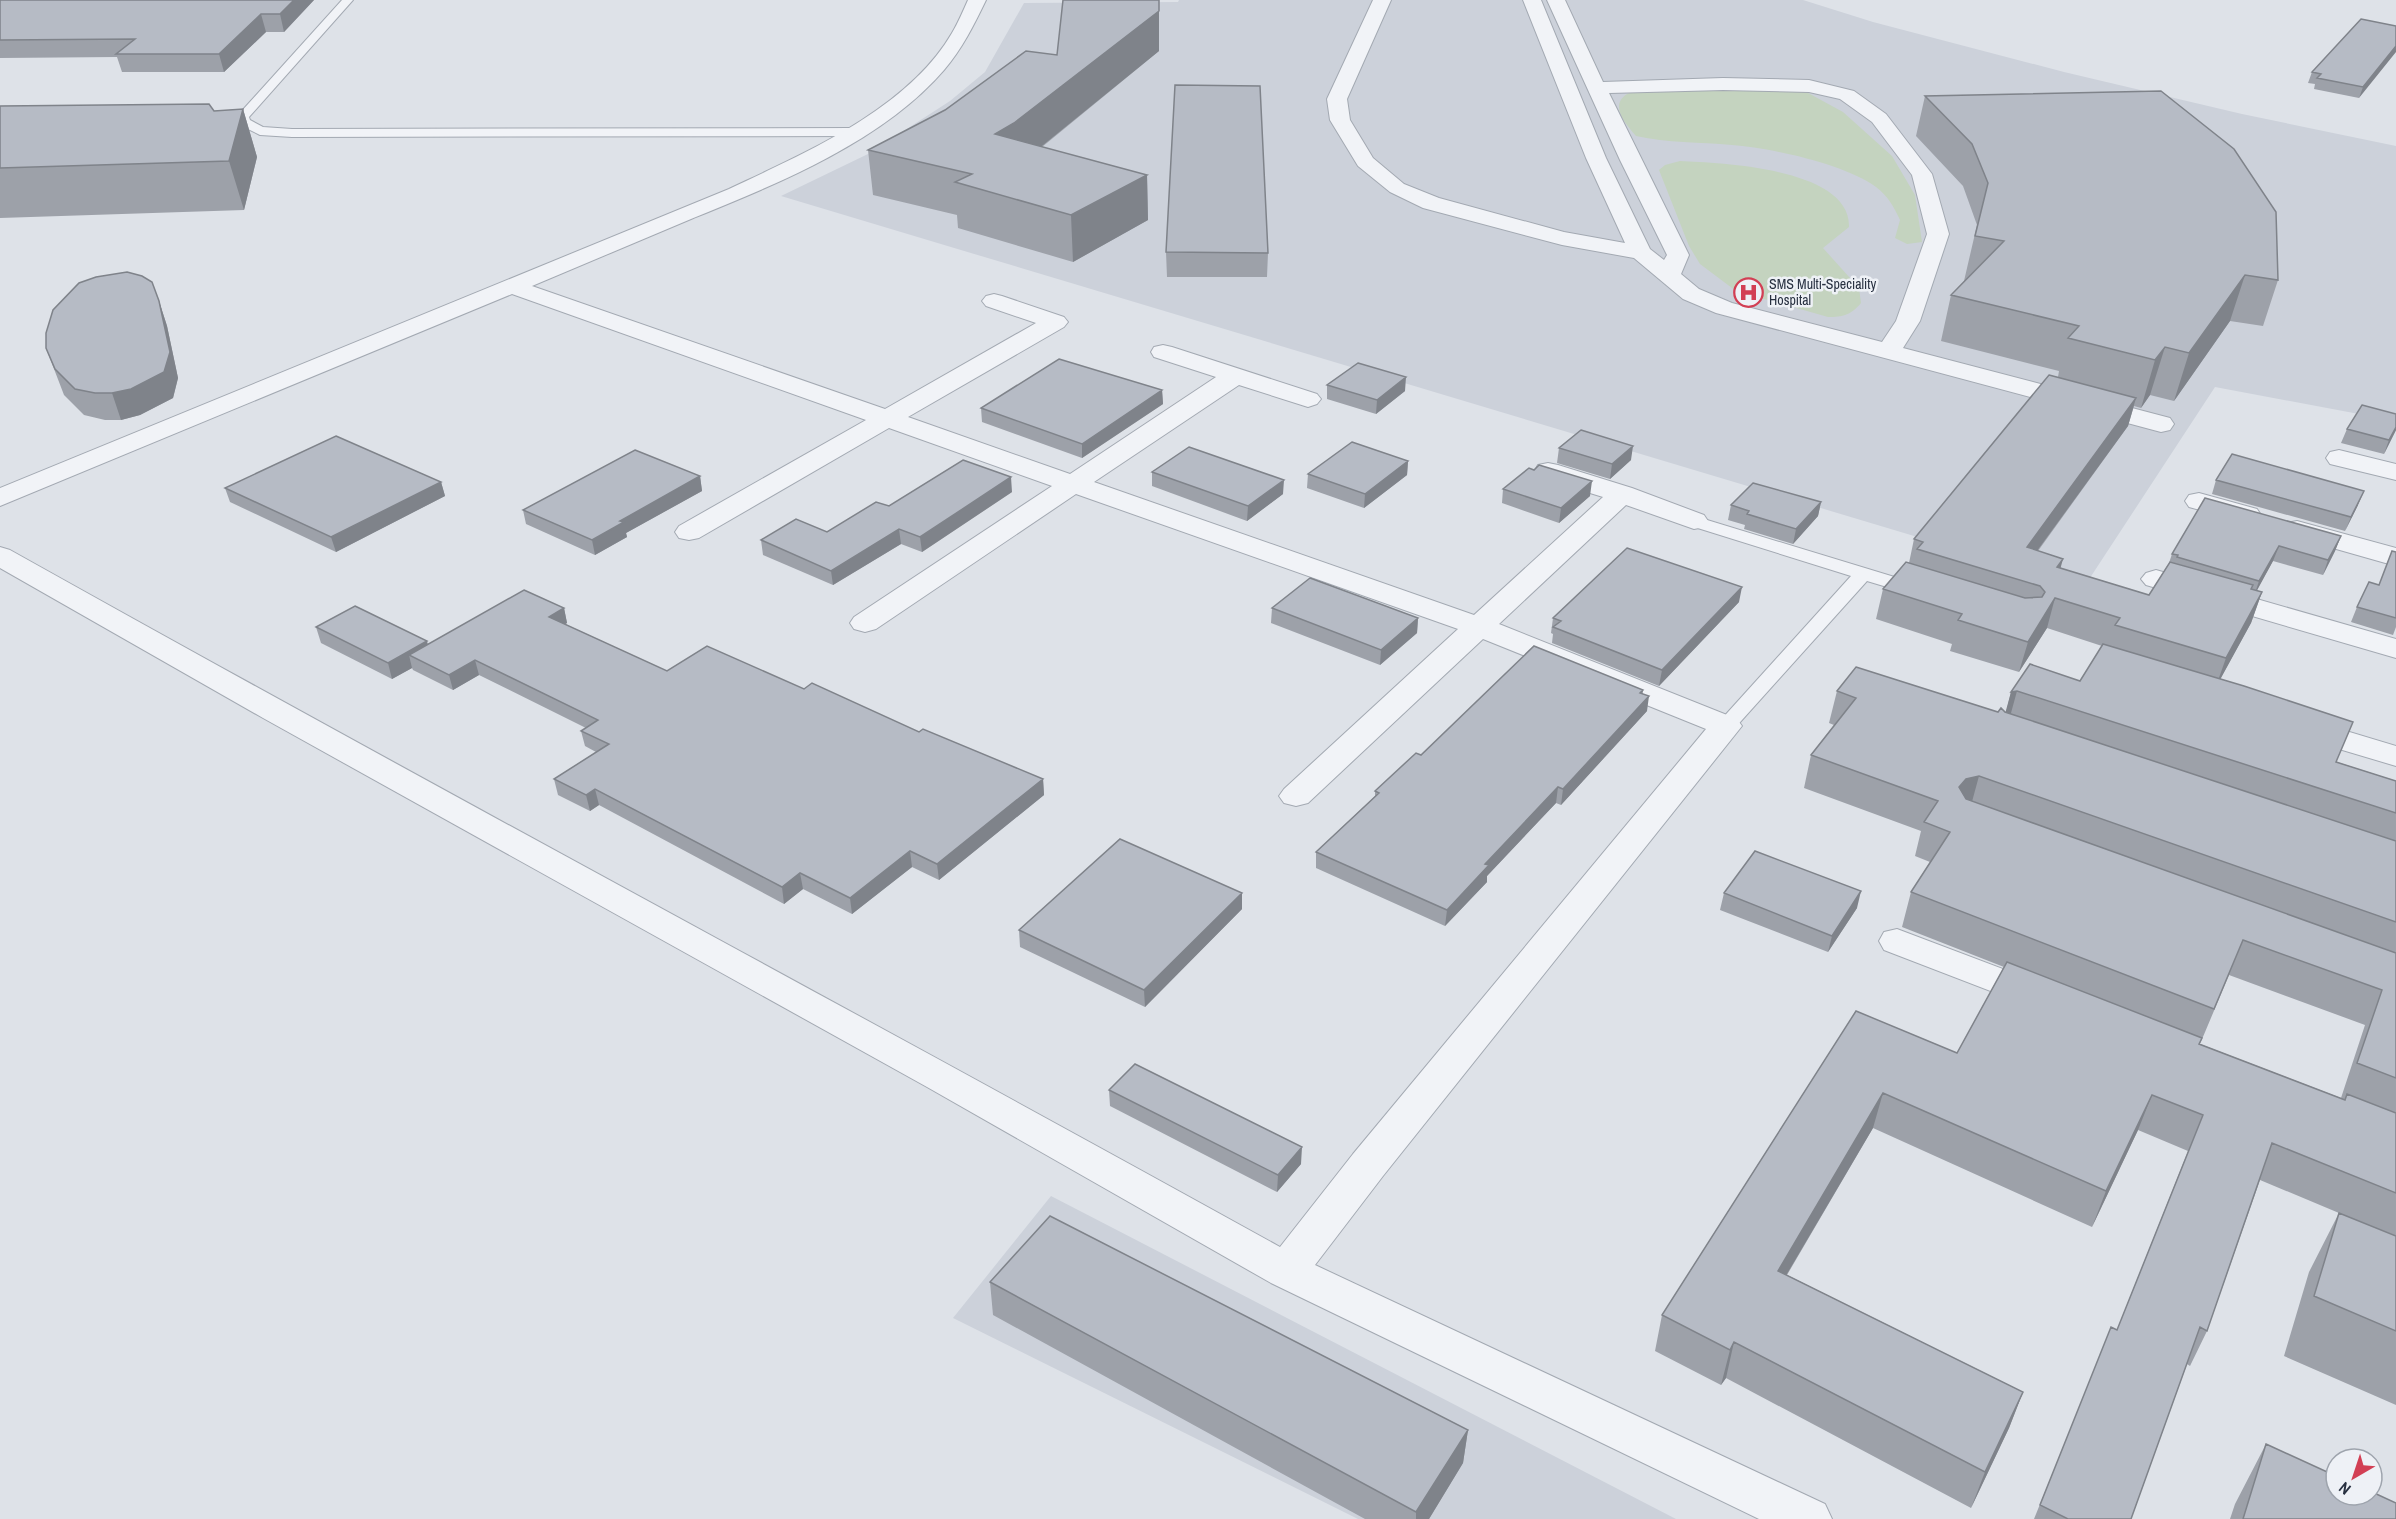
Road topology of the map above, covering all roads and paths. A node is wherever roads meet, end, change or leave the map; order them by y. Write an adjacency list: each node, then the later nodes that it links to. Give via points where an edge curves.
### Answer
1 (348, 0): 7 (lane, via 243,117 244,122 260,131 292,134)
2 (977, 0): 7 (street, via 970,18 937,67)
3 (1382, 0): 10 (street, via 1337,99 1340,120 1365,162 1397,188 1431,203 1562,238)
4 (1532, 0): 8 (street)
5 (1556, 0): 6 (street)
6 (1598, 88): 9 (street); 15 (street, via 1809,86 1847,95 1879,118 1922,174 1938,234 1908,321)
7 (855, 132): 12 (street, via 812,158 736,193)
8 (1596, 156): 9 (street); 10 (street)
9 (1628, 156): 11 (street, via 1678,255)
10 (1641, 253): 11 (street)
11 (1669, 275): 15 (street, via 1691,294 1724,308)
12 (510, 286): 18 (street); 25 (street)
13 (994, 300): 18 (street, via 1056,322)
14 (1163, 352): 16 (street)
15 (1888, 352): 19 (street)
16 (1235, 376): 17 (street); 23 (street)
17 (1308, 399)
18 (887, 419): 23 (street); 28 (street)
19 (2161, 424)
20 (2339, 458): 22 (street)
21 (1541, 469): 24 (street)
22 (2396, 472)
23 (1074, 484): 34 (street); 35 (street)
24 (1622, 494): 27 (street); 35 (street)
25 (0, 498)
26 (2199, 501): 30 (street)
27 (1694, 521): 31 (lane)
28 (688, 532)
29 (0, 556): 43 (street)
30 (2396, 557)
31 (1863, 574): 33 (lane); 38 (lane)
32 (2156, 579): 36 (street)
33 (1938, 596)
34 (865, 623)
35 (1480, 627): 38 (street); 40 (street)
36 (2396, 650)
37 (2272, 718): 39 (street)
38 (1726, 726): 43 (street)
39 (2396, 756)
40 (1296, 796)
41 (1897, 941): 42 (street)
42 (2074, 1011)
43 (1286, 1271): 44 (street)
44 (1808, 1519)

